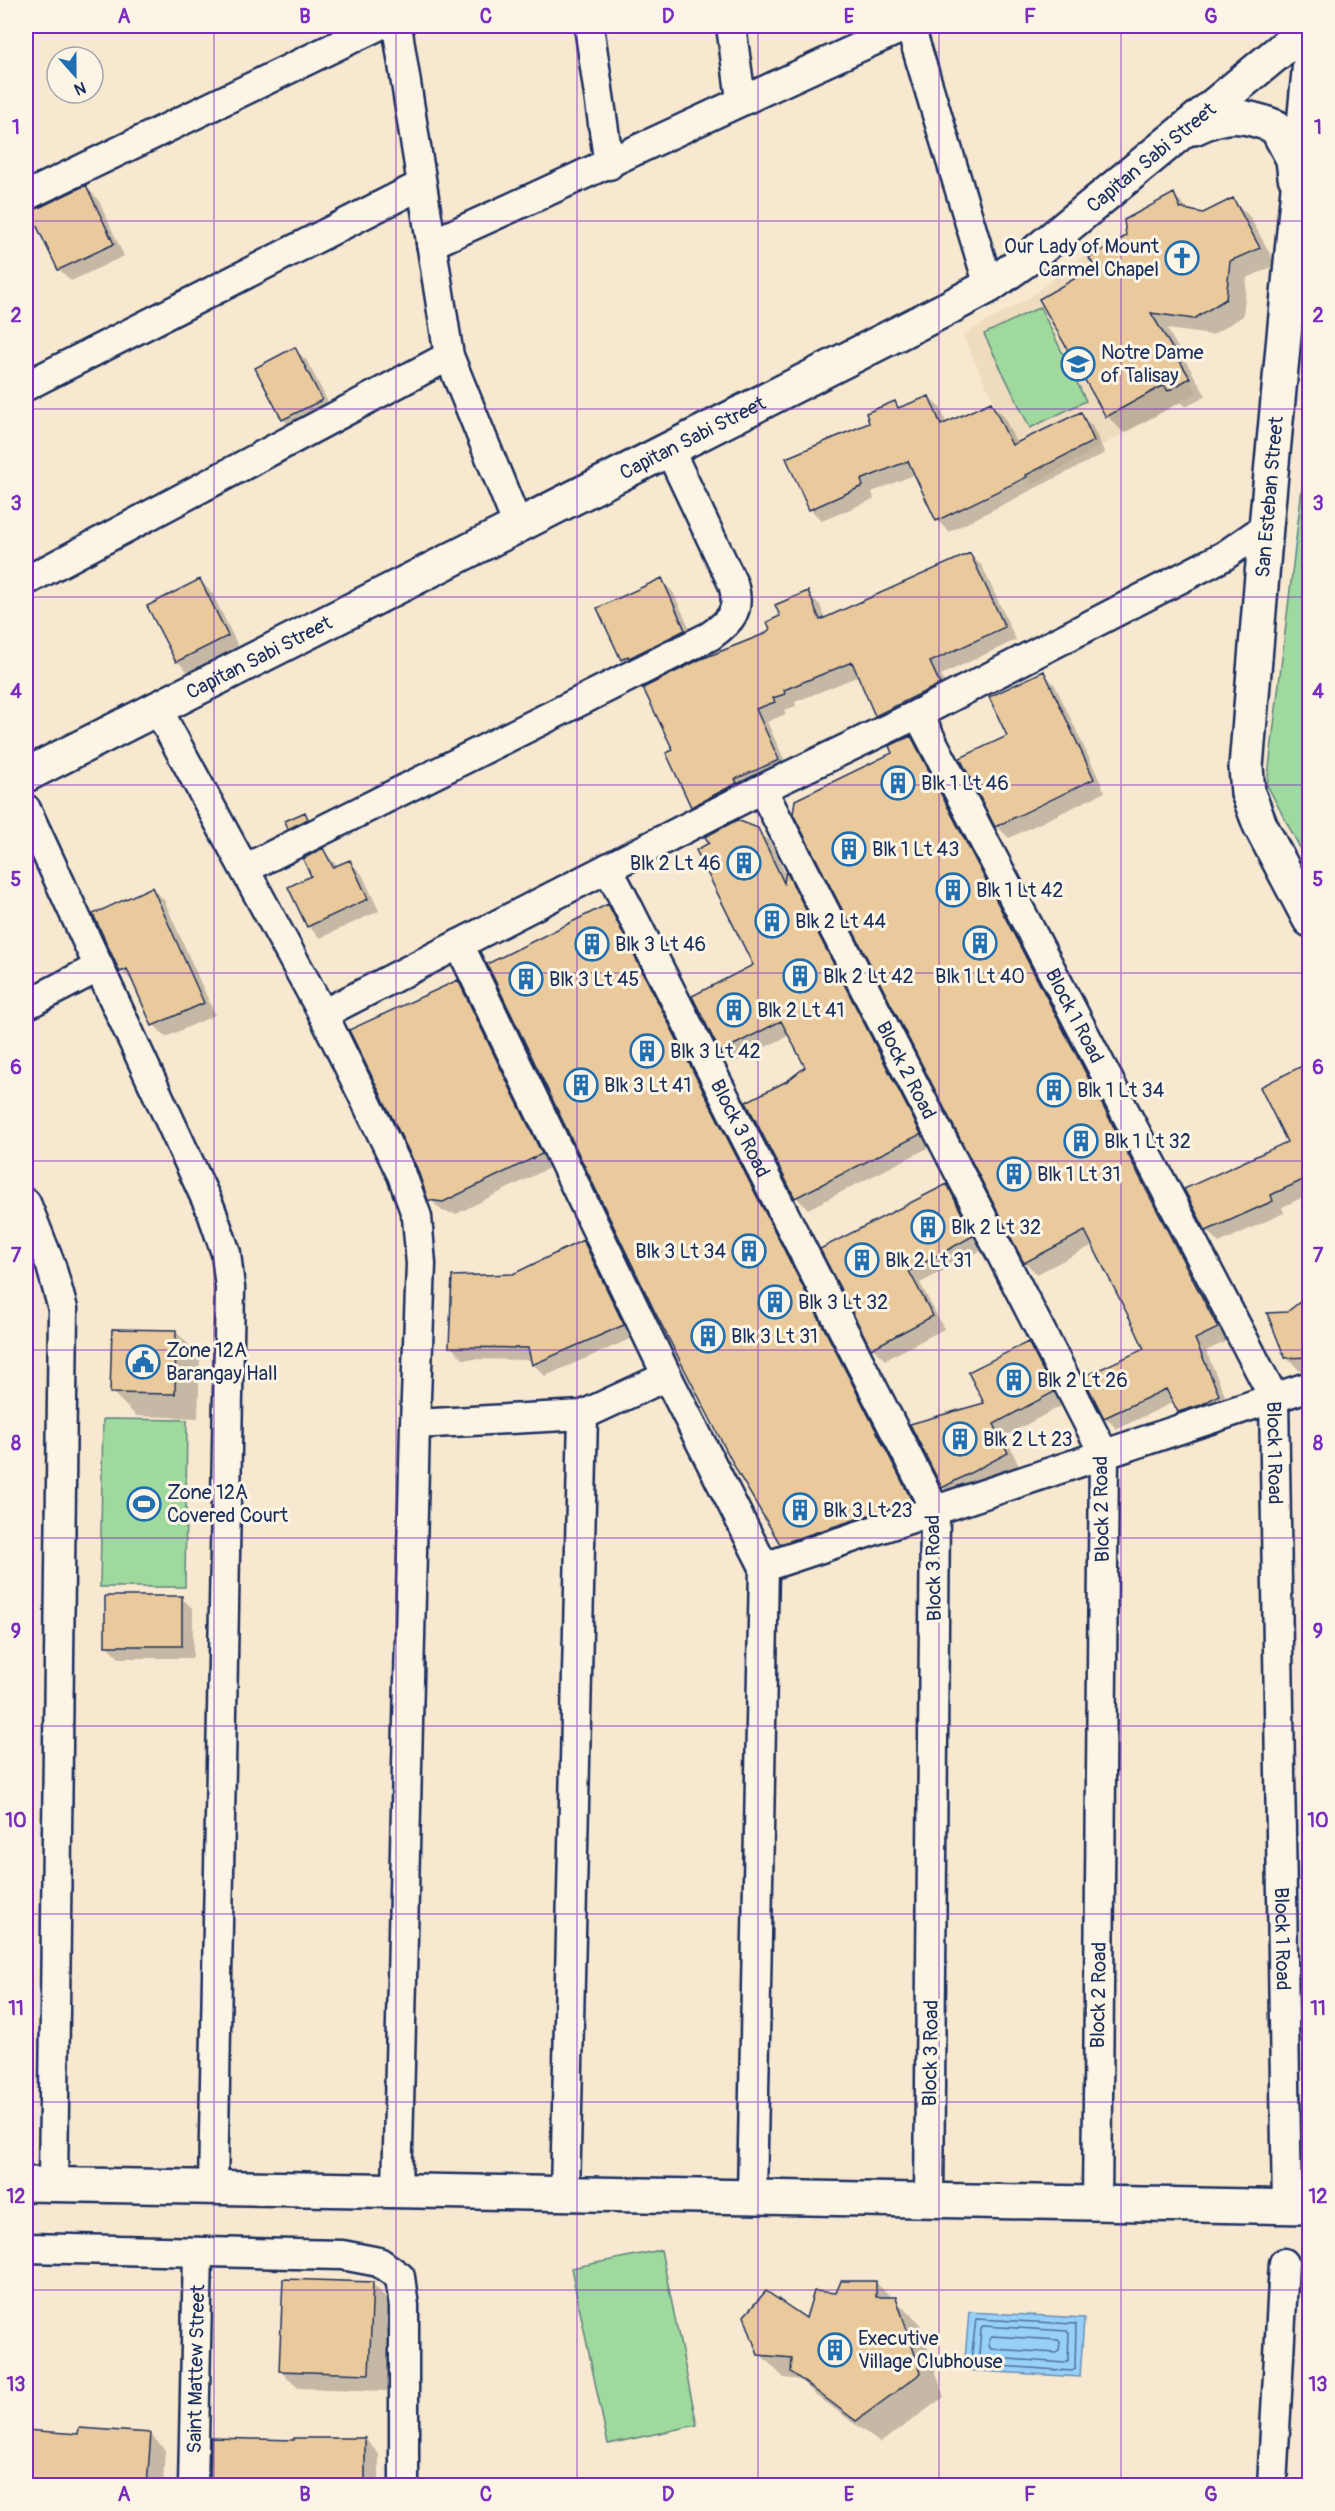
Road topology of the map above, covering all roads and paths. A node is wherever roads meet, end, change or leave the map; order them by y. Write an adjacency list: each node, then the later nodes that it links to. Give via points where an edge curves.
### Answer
1 (378, 26): 13 (street)
2 (397, 26): 11 (street)
3 (588, 26): 10 (street)
4 (731, 26): 8 (street)
5 (909, 26): 8 (street); 15 (street)
6 (1310, 26): 9 (street, Capitan Sabi Street)
7 (1310, 61): 12 (street, San Esteban Street)
8 (741, 99): 10 (street)
9 (1176, 136): 12 (street, via 1212,119 1247,116 1276,127 1293,159); 15 (street, Capitan Sabi Street, via 1030,257)
10 (609, 165): 14 (street)
11 (421, 185): 14 (street); 17 (street)
12 (1298, 194): 20 (street, San Esteban Street)
13 (26, 196)
14 (431, 244): 16 (street)
15 (989, 286): 18 (street, Capitan Sabi Street)
16 (449, 356): 19 (street); 21 (street)
17 (26, 386)
18 (669, 449): 19 (street, Capitan Sabi Street); 28 (street, via 733,584 737,597 735,612 724,626)
19 (518, 526): 22 (street, Capitan Sabi Street)
20 (1266, 527): 23 (street, via 1224,556); 29 (street, San Esteban Street, via 1246,766 1248,793 1260,825)
21 (26, 581)
22 (158, 708): 24 (street, Capitan Sabi Street); 28 (street)
23 (918, 714): 25 (street); 37 (street, Block 1 Road)
24 (26, 774)
25 (762, 789): 27 (street); 40 (street, Block 2 Road)
26 (26, 809): 31 (street)
27 (608, 868): 30 (street); 41 (street, Block 3 Road)
28 (245, 869): 33 (street)
29 (1310, 920)
30 (459, 944): 33 (street); 35 (street)
31 (99, 967): 32 (street); 44 (street, via 211,1210 226,1253 230,1288)
32 (26, 1005)
33 (323, 1014): 39 (street, via 402,1175 417,1217 421,1264)
34 (26, 1203): 43 (street, via 63,1309)
35 (667, 1376): 38 (street); 42 (street)
36 (1310, 1386): 37 (street)
37 (1274, 1398): 40 (street); 50 (street, Block 1 Road)
38 (583, 1415): 39 (street); 46 (street)
39 (415, 1424): 45 (street)
40 (1104, 1454): 41 (street); 49 (street, Block 2 Road)
41 (935, 1510): 42 (street); 48 (street, Block 3 Road)
42 (764, 1567): 47 (street)
43 (39, 2185): 44 (street)
44 (213, 2188): 45 (street)
45 (398, 2191): 46 (street)
46 (565, 2194): 47 (street)
47 (752, 2197): 48 (street)
48 (928, 2200): 49 (street)
49 (1096, 2204): 50 (street)
50 (1298, 2207)
51 (26, 2248): 52 (street)
52 (198, 2252): 54 (street, Saint Mattew Street); 55 (street, via 342,2255 379,2262 400,2277 405,2345)
53 (1284, 2263): 56 (street)
54 (193, 2486)
55 (404, 2486)
56 (1272, 2486)

